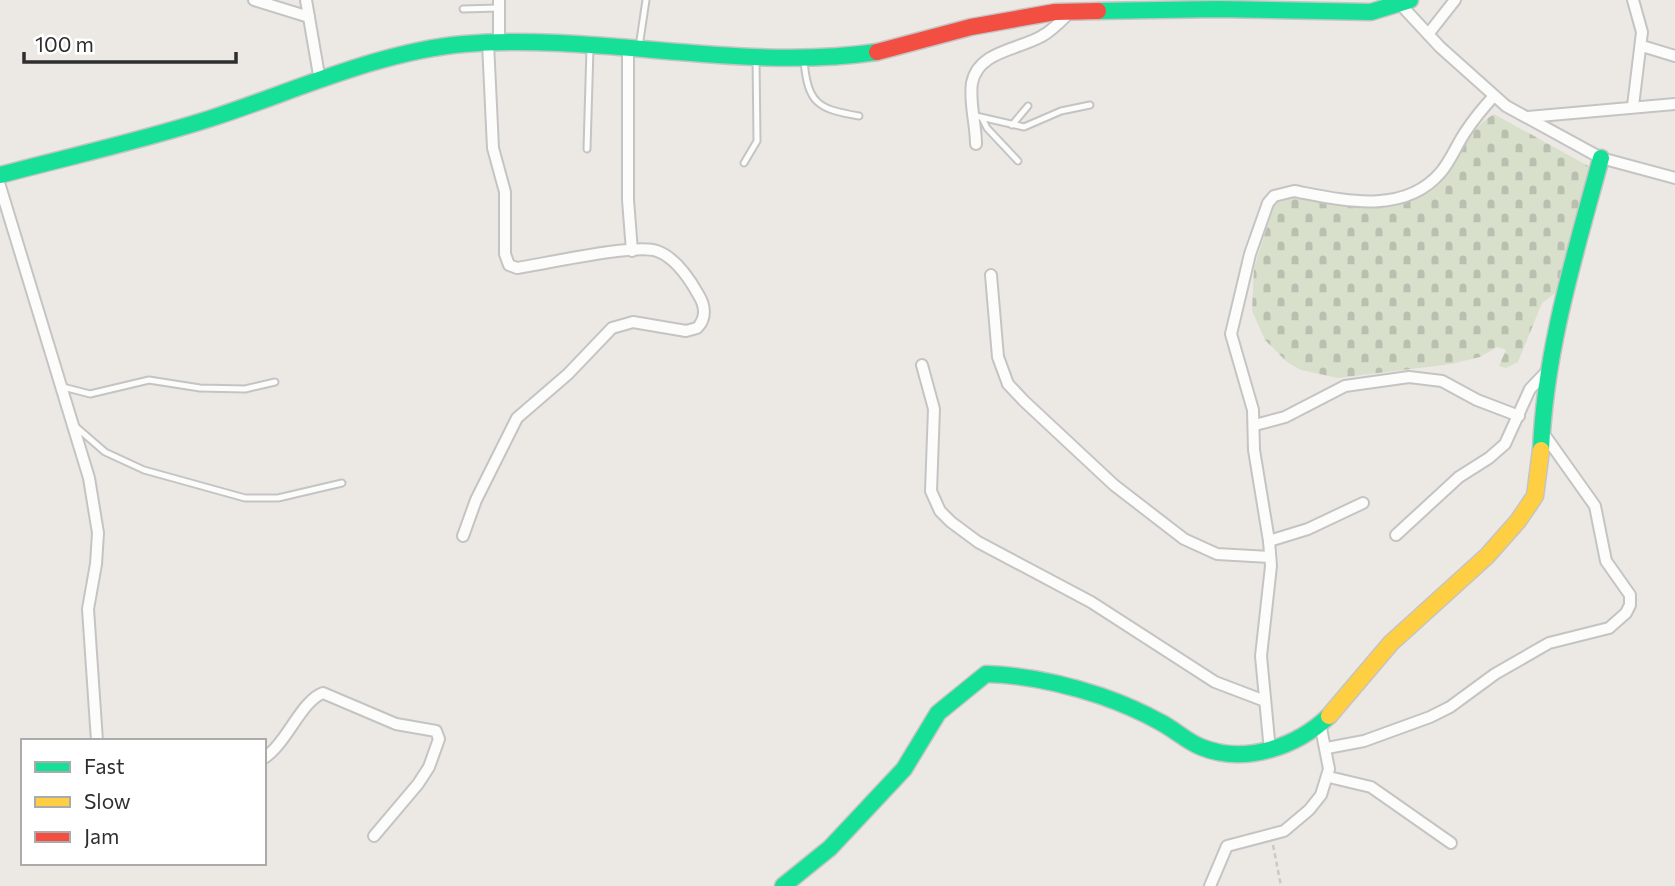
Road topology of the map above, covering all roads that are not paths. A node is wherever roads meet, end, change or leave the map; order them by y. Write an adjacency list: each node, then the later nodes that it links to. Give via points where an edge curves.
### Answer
1 (254, 0): 10 (street)
2 (306, 0): 10 (street)
3 (646, 0): 15 (lane)
4 (1455, 0): 11 (street)
5 (1633, 0): 14 (street, via 1642,26)
6 (1406, 3): 9 (street, via 1371,12); 11 (street)
7 (499, 4): 8 (lane); 12 (street)
8 (463, 9)
9 (1072, 12): 18 (street, via 1021,16 882,51); 26 (street, via 1042,36 981,65 972,82)
10 (309, 17): 19 (street)
11 (1429, 33): 20 (street)
12 (493, 43): 13 (street); 19 (street, via 413,51); 37 (street, via 493,148 505,192 509,265 517,268)
13 (590, 45): 15 (street); 30 (lane)
14 (1642, 46): 17 (street); 24 (street)
15 (634, 47): 16 (street); 37 (street, via 628,200)
16 (756, 56): 18 (street); 33 (lane, via 757,141)
17 (1675, 56)
18 (804, 58): 25 (lane, via 806,81 815,102 828,111)
19 (320, 81): 34 (street, via 211,118)
20 (1493, 97): 27 (street); 44 (street, via 1441,172 1413,194 1369,202 1294,191 1274,196 1268,203 1231,325)
21 (1675, 104): 24 (street)
22 (1090, 105): 28 (lane, via 1024,127)
23 (1028, 106): 28 (lane)
24 (1633, 106): 27 (street)
25 (859, 116)
26 (979, 117): 28 (lane); 29 (street); 32 (lane)
27 (1525, 117): 31 (street)
28 (1012, 125)
29 (976, 144)
30 (587, 149)
31 (1601, 158): 35 (street); 40 (street, via 1566,280)
32 (1018, 161)
33 (744, 163)
34 (0, 175)
35 (1675, 178)
36 (0, 186): 42 (street)
37 (632, 251): 50 (street, via 656,251 677,265 702,302 701,324 686,331 633,322 612,328 517,418)
38 (991, 275): 52 (street, via 998,357 1008,384 1024,401 1114,485 1184,539 1217,554)
39 (922, 365): 53 (street, via 934,409 931,491 951,522 1216,682)
40 (1549, 369): 43 (street, via 1530,389); 46 (street)
41 (275, 382): 42 (lane, via 245,389 149,380 90,394)
42 (63, 387): 45 (street)
43 (1519, 416): 44 (street, via 1442,381 1409,377 1345,386 1286,417); 49 (street, via 1505,444 1459,477)
44 (1255, 425): 51 (street, via 1254,450)
45 (75, 426): 47 (lane, via 104,452 144,470 244,498 278,498); 55 (street, via 98,533 88,610)
46 (1541, 430): 54 (street, via 1538,485 1527,509 1487,556 1391,643); 56 (street, via 1595,506 1606,561 1630,595 1626,613 1609,628 1549,643 1430,717 1364,741)
47 (342, 483)
48 (1363, 503): 51 (street)
49 (1396, 535)
50 (463, 536)
51 (1269, 541): 52 (street)
52 (1270, 557): 53 (street, via 1261,656)
53 (1265, 701): 57 (street)
54 (1320, 723): 56 (street); 57 (street)
55 (97, 739)
56 (1327, 748): 59 (street)
57 (1270, 751): 62 (street, via 1240,756 1210,751 1101,696 1016,675 986,674 938,713 904,769 830,848)
58 (266, 756): 60 (street, via 323,693 396,724 436,731 439,739 429,767)
59 (1329, 777): 61 (street, via 1371,787); 63 (street, via 1309,810 1284,831 1227,846)
60 (374, 836)
61 (1451, 843)
62 (783, 886)
63 (1210, 886)

